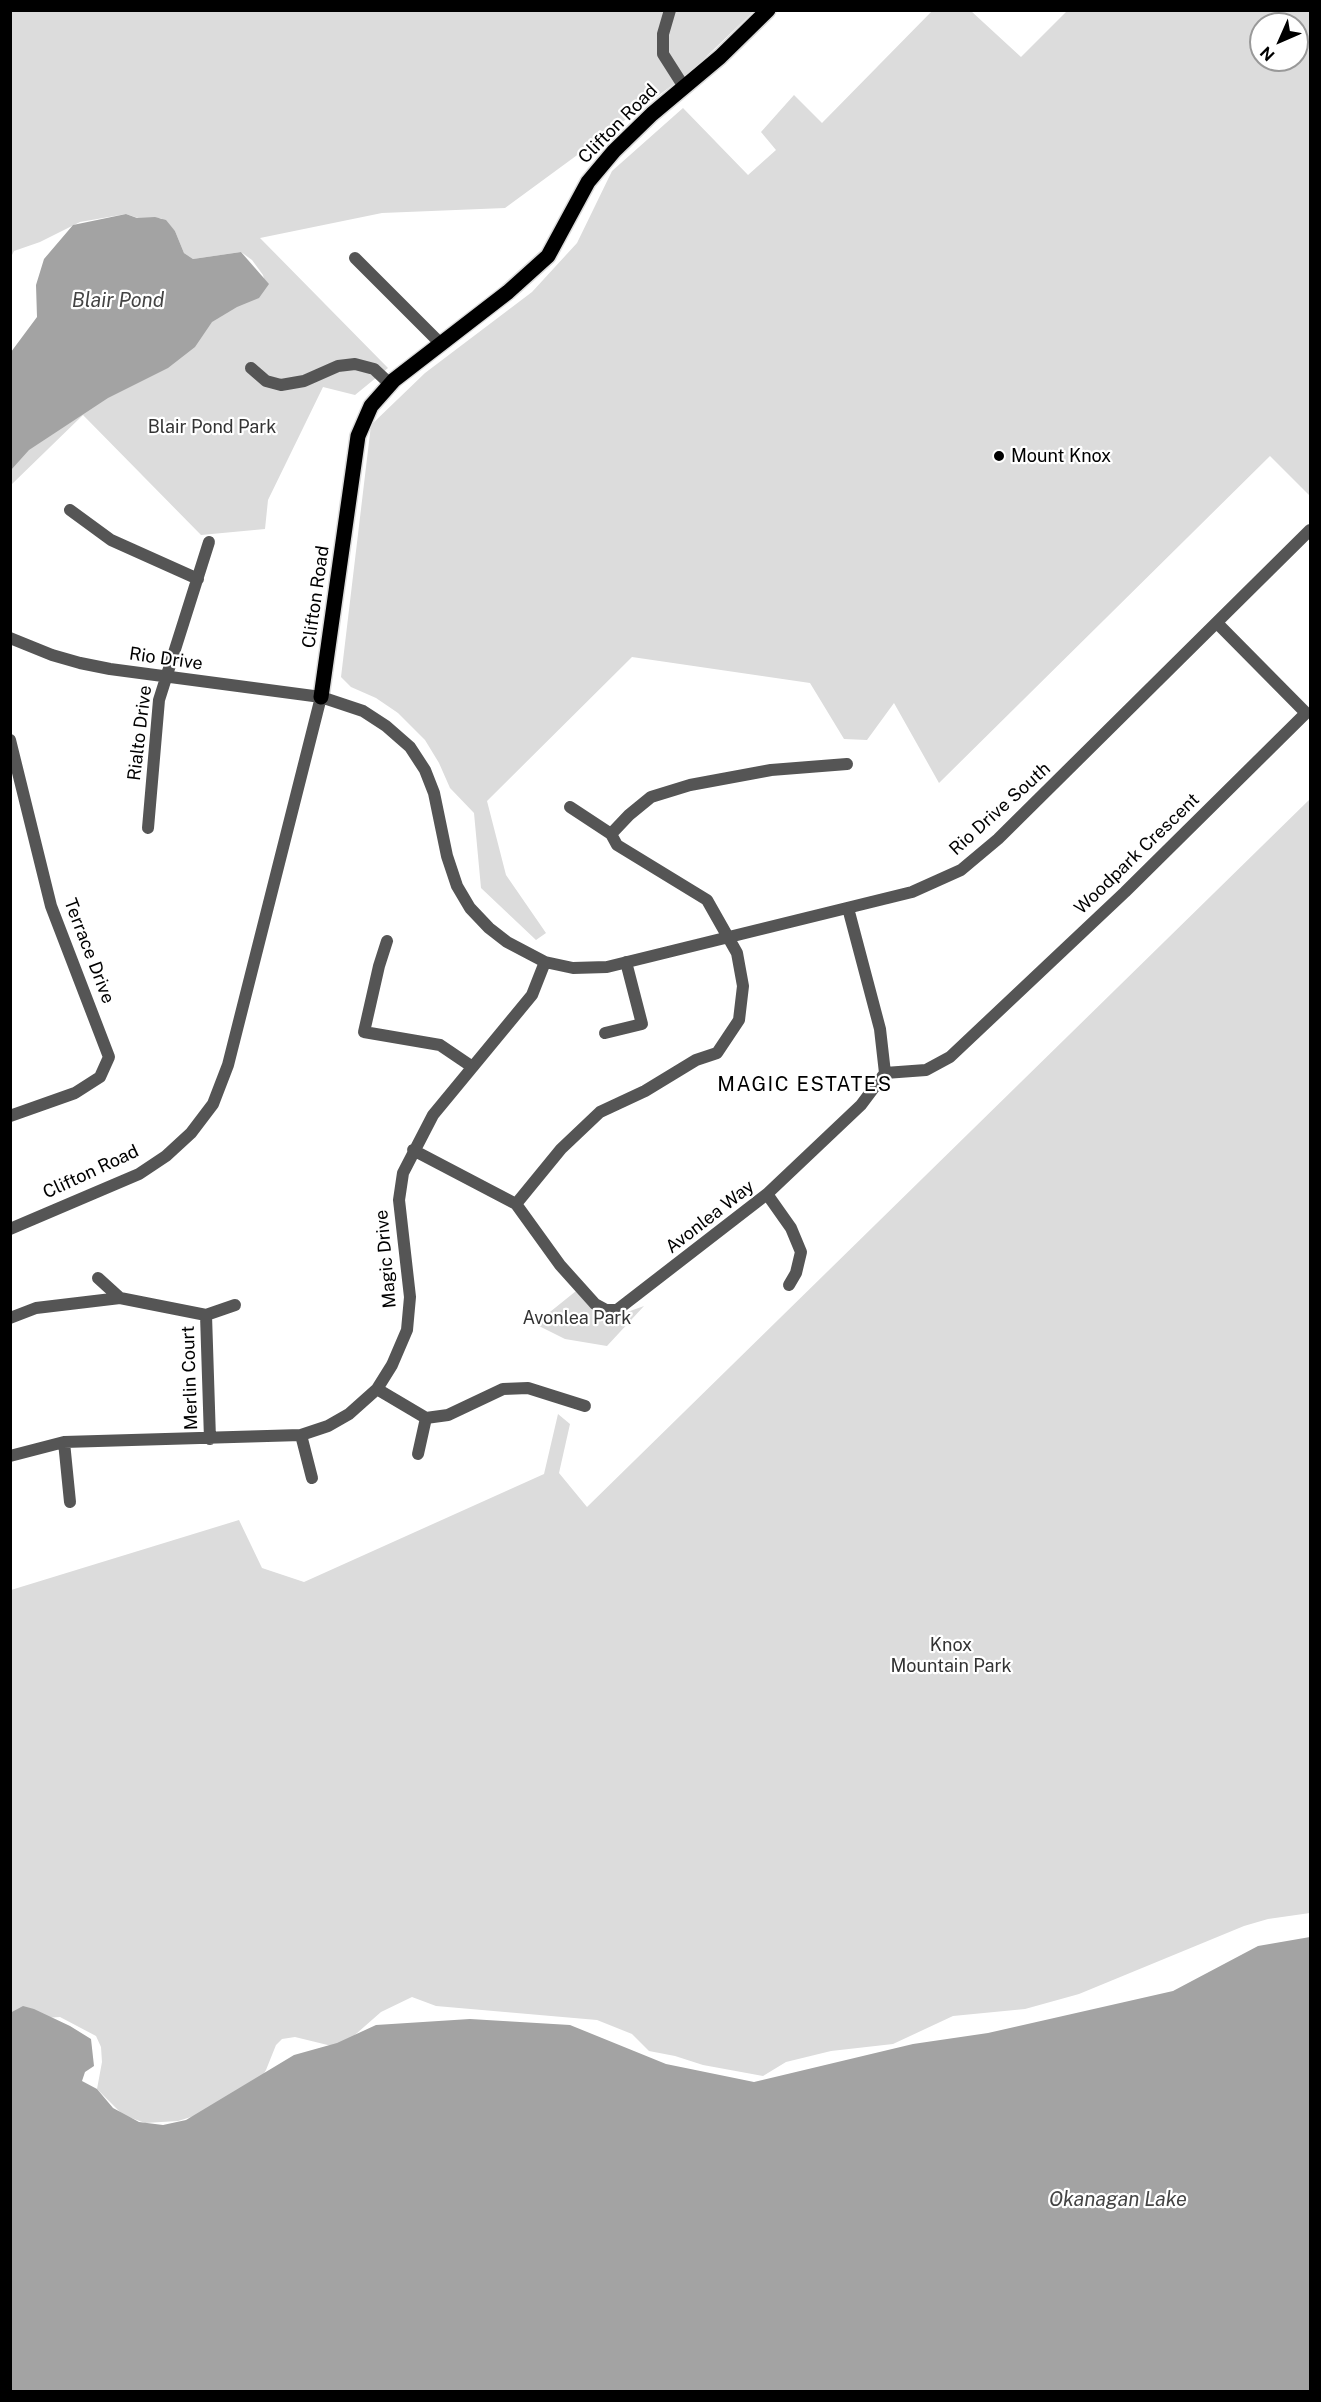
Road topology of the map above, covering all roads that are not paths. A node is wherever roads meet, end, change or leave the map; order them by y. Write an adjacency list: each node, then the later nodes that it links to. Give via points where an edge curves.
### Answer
1 (670, 10): 3 (street, via 663,34 663,54)
2 (768, 10): 3 (main road, Clifton Road)
3 (684, 87): 5 (main road, Clifton Road, via 622,143 588,182 548,256)
4 (356, 258): 5 (street)
5 (441, 344): 7 (main road, Clifton Road)
6 (251, 368): 7 (street, via 266,381 281,385 355,364 374,369)
7 (390, 384): 15 (main road, Clifton Road, via 371,406 358,436)
8 (70, 510): 11 (street, via 111,540)
9 (1311, 530): 12 (street, Rio Drive South)
10 (209, 542): 11 (street, Rialto Drive)
11 (198, 579): 14 (street, Rialto Drive)
12 (1218, 624): 16 (street, Woodpark Crescent); 22 (street, Rio Drive South, via 998,839 961,870 912,892)
13 (11, 639): 14 (street, Rio Drive, via 80,663)
14 (164, 677): 15 (street, Rio Drive); 20 (street, Rialto Drive)
15 (321, 698): 25 (street, Rio Drive South, via 363,711 410,747 434,793 447,856 470,908 507,942); 34 (street, Clifton Road, via 228,1065 213,1104 191,1133 139,1174)
16 (1308, 711): 29 (street, Woodpark Crescent, via 950,1057 926,1070)
17 (10, 741): 30 (street, Terrace Drive, via 51,906 109,1056 100,1077 75,1094)
18 (847, 764): 21 (street, via 771,770 690,785 651,797)
19 (570, 807): 21 (street)
20 (148, 828)
21 (611, 834): 23 (street, via 617,845 707,900)
22 (849, 908): 23 (street, Rio Drive South); 29 (street, via 880,1029)
23 (730, 937): 26 (street, Rio Drive South); 33 (street, via 743,986 740,1020 717,1053 696,1060 600,1112 561,1149)
24 (387, 941): 28 (street, via 364,1032 440,1045)
25 (546, 962): 26 (street, Rio Drive South, via 573,968); 28 (street, Magic Drive, via 532,995)
26 (627, 962): 27 (street, via 642,1024)
27 (606, 1033)
28 (471, 1066): 31 (street, Magic Drive, via 433,1115)
29 (885, 1073): 32 (street, Avonlea Way, via 861,1105)
30 (10, 1116)
31 (413, 1150): 33 (street, Avonlea Way); 41 (street, Magic Drive, via 403,1173 399,1200 410,1297 407,1330)
32 (767, 1194): 33 (street, Avonlea Way, via 617,1310 606,1310 596,1304 560,1265); 36 (street, via 791,1228 801,1252)
33 (516, 1204)
34 (10, 1229)
35 (98, 1278): 37 (street)
36 (789, 1285)
37 (120, 1298): 39 (street, Merlin Court); 40 (street, Merlin Court, via 36,1308)
38 (235, 1305): 39 (street, Merlin Court)
39 (206, 1315): 45 (street, Merlin Court)
40 (10, 1318)
41 (377, 1389): 43 (street); 44 (street, Magic Drive, via 349,1414)
42 (585, 1406): 43 (street, via 528,1388 503,1389 448,1415)
43 (426, 1418): 47 (street)
44 (301, 1435): 45 (street, Magic Drive); 49 (street)
45 (210, 1439): 46 (street, Magic Drive)
46 (64, 1442): 48 (street, Magic Drive); 50 (street)
47 (418, 1454)
48 (10, 1456)
49 (312, 1478)
50 (70, 1502)

